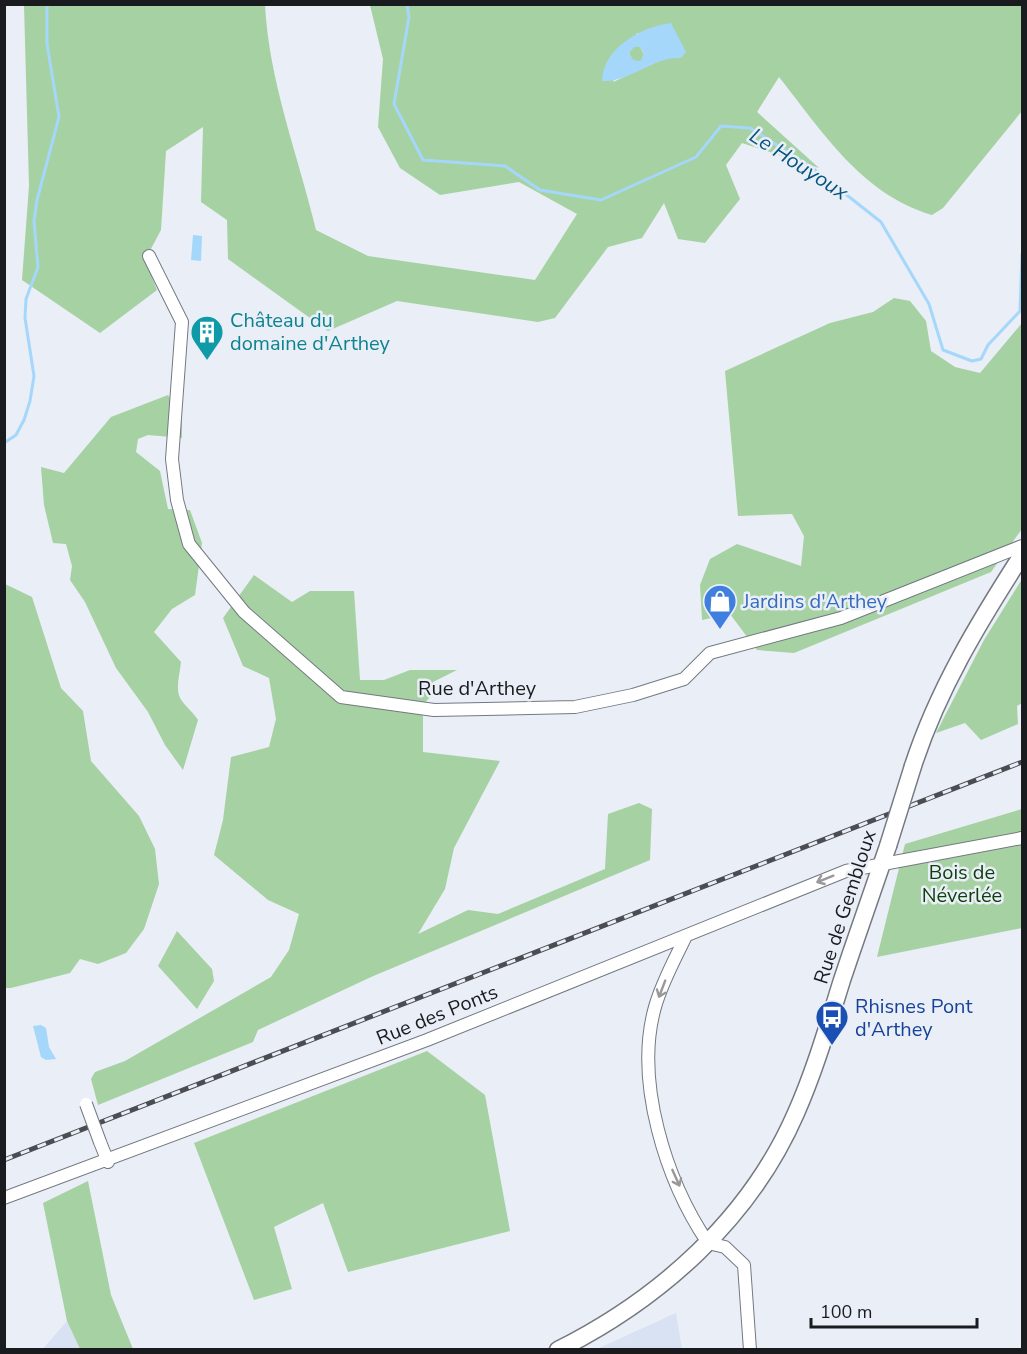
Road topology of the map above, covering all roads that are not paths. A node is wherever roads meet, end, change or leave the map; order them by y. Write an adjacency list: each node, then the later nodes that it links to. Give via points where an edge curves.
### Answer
1 (149, 256): 2 (street, Rue d'Arthey, via 182,322 172,459 177,500 189,544 244,612 341,697 434,710 574,707 633,695 684,679 710,652 841,618)
2 (1023, 546)
3 (1023, 555): 5 (main road, Rue de Gembloux, bridge, via 962,654 925,730)
4 (1023, 838): 5 (street, Rue des Ponts)
5 (882, 864): 6 (street, Rue des Ponts, one-way to 6, via 846,871); 10 (main road, Rue de Gembloux, via 821,1050 795,1115 766,1169)
6 (686, 936): 8 (street, Rue des Ponts); 10 (street, one-way to 10, via 655,1008 650,1050 652,1110 673,1174)
7 (86, 1104): 8 (street, bridge)
8 (108, 1162): 9 (street, Rue des Ponts)
9 (4, 1198)
10 (708, 1243): 11 (main road, Rue de Gembloux, via 638,1303); 12 (street, via 725,1247 744,1265)
11 (558, 1350)
12 (750, 1350)

